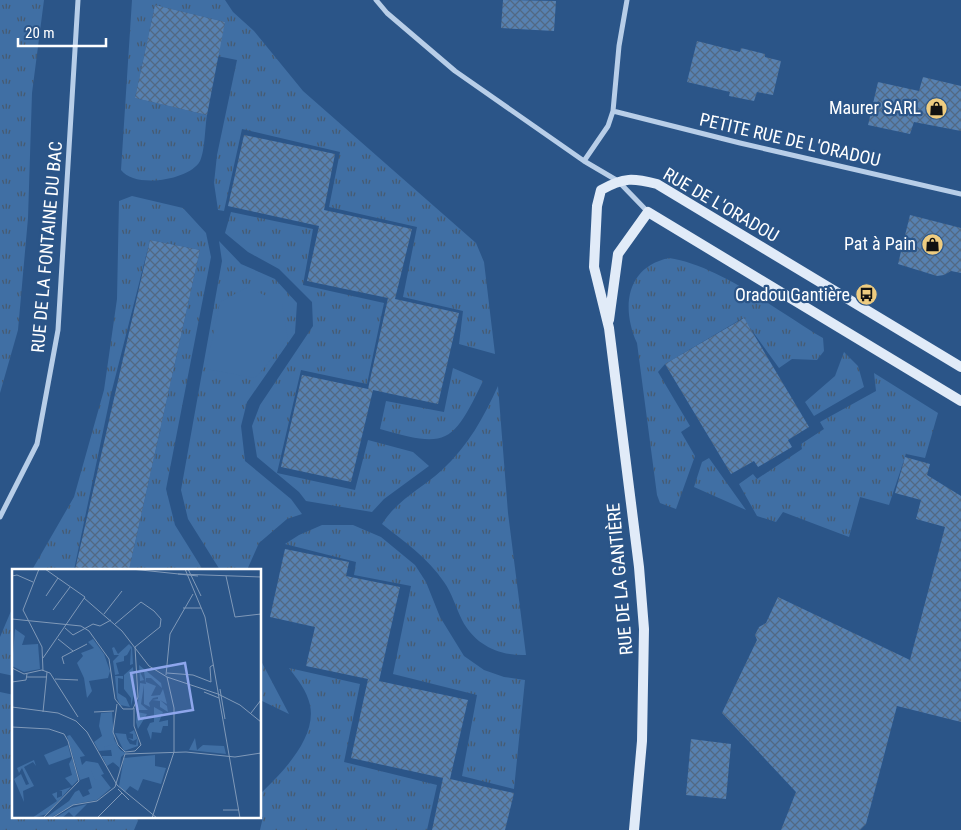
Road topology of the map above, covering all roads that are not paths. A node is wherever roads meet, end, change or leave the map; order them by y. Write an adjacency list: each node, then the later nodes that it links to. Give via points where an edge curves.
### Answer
1 (78, 0): 12 (street, RUE DE LA FONTAINE DU BAC, via 58,330 37,444)
2 (376, 0): 5 (street, via 455,71)
3 (627, 0): 4 (street)
4 (613, 111): 5 (street, via 608,126); 7 (street, PETITE RUE DE L'ORADOU, via 740,144)
5 (584, 161): 6 (street)
6 (618, 181): 8 (street); 9 (main road, RUE DE LA GANTIÈRE, via 602,190 596,206 594,267); 10 (main road, RUE DE L'ORADOU, via 633,178 657,184)
7 (961, 194)
8 (648, 212): 9 (main road, RUE DE LA GANTIÈRE, via 618,254); 11 (main road)
9 (608, 326): 13 (main road, RUE DE LA GANTIÈRE, via 644,629 642,741)
10 (961, 367)
11 (961, 401)
12 (0, 517)
13 (634, 830)

